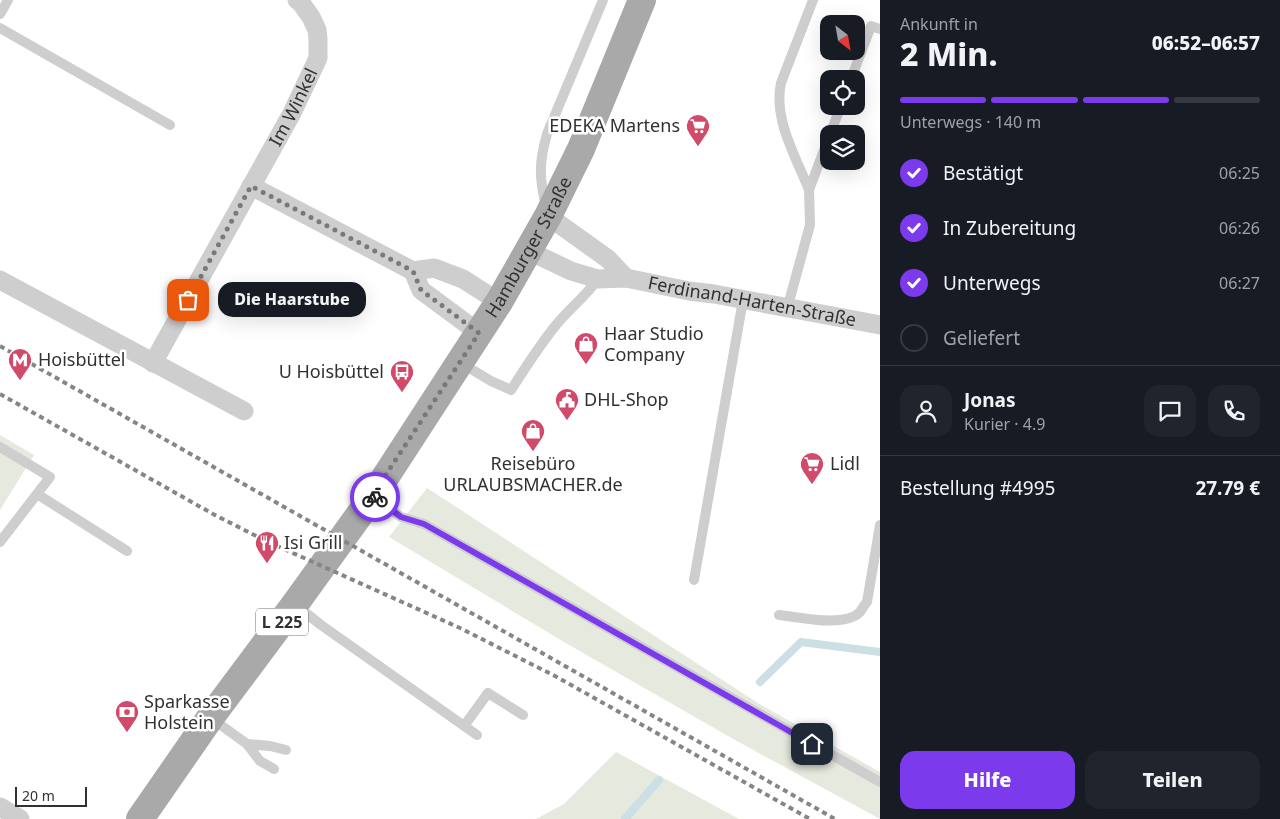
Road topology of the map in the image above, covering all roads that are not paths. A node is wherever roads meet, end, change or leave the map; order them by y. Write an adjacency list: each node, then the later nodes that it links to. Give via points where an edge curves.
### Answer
1 (8, 0): 6 (lane)
2 (297, 0): 12 (street, Im Winkel, via 317,30 318,58 292,114)
3 (603, 0): 14 (lane, via 541,154 540,183)
4 (642, 0): 14 (main road, Hamburger Straße / L 225, via 584,142)
5 (813, 0): 13 (lane, via 778,95 784,127)
6 (0, 14)
7 (0, 28): 10 (lane)
8 (880, 30): 9 (lane, via 871,26)
9 (854, 70)
10 (170, 125)
11 (820, 160): 13 (lane)
12 (251, 186): 16 (street); 25 (street, Im Winkel)
13 (808, 190): 22 (lane, via 810,225)
14 (548, 216): 15 (main road, Hamburger Straße / L 225); 17 (street, Ferdinand-Harten-Straße, via 608,259)
15 (529, 251): 19 (street, Ferdinand-Harten-Straße, via 571,272); 21 (main road, Hamburger Straße / L 225)
16 (413, 271): 21 (street, via 434,268 463,279); 24 (street, via 421,290)
17 (626, 278): 19 (street, Ferdinand-Harten-Straße); 20 (street, Ferdinand-Harten-Straße)
18 (0, 280): 25 (street)
19 (598, 280): 26 (lane, via 556,324 511,390)
20 (743, 300): 22 (street, Ferdinand-Harten-Straße); 34 (lane)
21 (499, 302): 24 (main road, Hamburger Straße / L 225)
22 (787, 308): 23 (street, Ferdinand-Harten-Straße)
23 (880, 325)
24 (479, 333): 26 (main road, Hamburger Straße / L 225)
25 (153, 363): 27 (street)
26 (461, 363): 30 (main road, Hamburger Straße / L 225)
27 (244, 410)
28 (0, 447): 29 (lane, via 50,477)
29 (36, 494): 32 (lane); 33 (lane)
30 (373, 496): 35 (main road, Hamburger Straße / L 225); 44 (lane, via 401,517 424,524)
31 (880, 525): 36 (lane, via 866,602 859,613 837,621)
32 (0, 542)
33 (127, 551)
34 (694, 580)
35 (295, 604): 38 (main road, Hamburger Straße / L 225); 39 (lane)
36 (779, 615)
37 (523, 716): 39 (lane, via 488,693)
38 (210, 718): 41 (lane); 47 (main road, Hamburger Straße / L 225)
39 (464, 726): 40 (lane)
40 (477, 735)
41 (246, 744): 42 (lane); 43 (lane, via 260,761)
42 (286, 750)
43 (274, 769)
44 (880, 782)
45 (0, 807): 46 (street)
46 (20, 819)
47 (140, 819)

